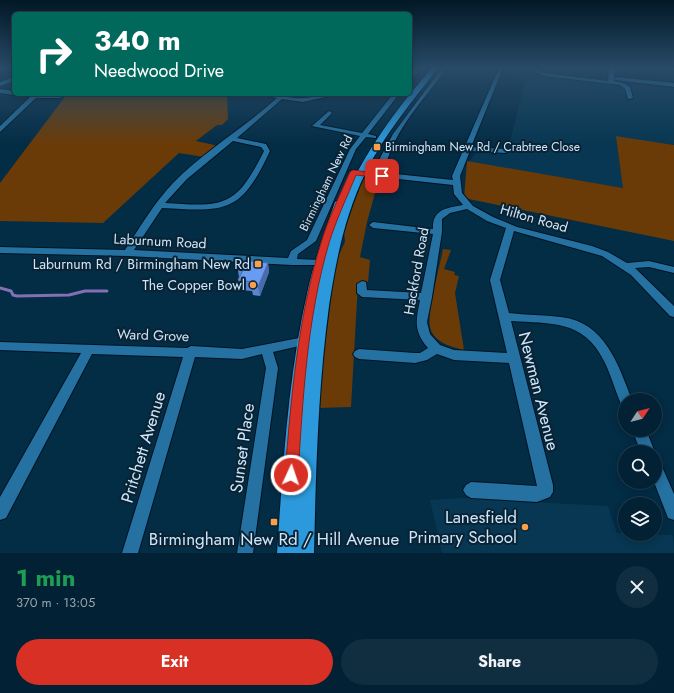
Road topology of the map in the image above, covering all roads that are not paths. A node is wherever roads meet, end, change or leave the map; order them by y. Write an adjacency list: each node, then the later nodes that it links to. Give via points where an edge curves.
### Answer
1 (414, 94): 20 (highway, via 389,125)
2 (426, 94): 21 (street, via 383,159)
3 (490, 94): 18 (street)
4 (629, 94): 12 (street)
5 (34, 96): 6 (street); 14 (street)
6 (60, 96)
7 (271, 96): 11 (street)
8 (325, 96): 11 (street, via 304,100)
9 (394, 96): 15 (street, Birmingham New Rd)
10 (406, 96): 16 (highway)
11 (282, 98): 17 (street)
12 (630, 98)
13 (336, 118): 15 (street, via 327,115 315,126)
14 (1, 128)
15 (363, 135): 16 (street); 30 (street, Birmingham New Rd, via 353,149 311,241 294,254)
16 (374, 137): 20 (highway)
17 (233, 139): 23 (street, via 184,177); 23 (street, via 264,145 267,151 239,197 222,206 210,208)
18 (468, 149): 19 (street); 22 (street)
19 (506, 151)
20 (357, 173): 21 (street); 31 (highway, via 334,219)
21 (382, 176): 22 (street)
22 (455, 183): 24 (street, Hilton Road, via 457,193)
23 (159, 206): 29 (street)
24 (468, 206): 26 (street, Hilton Road, via 485,217); 27 (street, Hackford Road, via 442,215 438,219)
25 (373, 225): 27 (street)
26 (511, 228): 32 (street, Hilton Road, via 587,247); 37 (street, Newman Avenue, via 495,280)
27 (438, 232): 35 (street, Hackford Road)
28 (0, 250): 29 (street, Laburnum Road)
29 (128, 253): 30 (street, Laburnum Road)
30 (292, 262): 31 (street, Laburnum Road)
31 (324, 264): 38 (highway)
32 (626, 266): 33 (street, via 649,264); 36 (street, Hilton Road, via 641,278)
33 (674, 270)
34 (362, 284): 35 (street, via 362,293)
35 (427, 297): 40 (street, Hackford Road, via 421,322 422,330)
36 (674, 314)
37 (504, 318): 45 (street, Newman Avenue); 46 (street, via 572,322 586,330 602,344)
38 (310, 341): 42 (street, Ward Grove); 53 (highway, via 294,428); 54 (highway, via 311,404)
39 (0, 346): 41 (street, Ward Grove)
40 (436, 348): 44 (street, via 422,357 415,358); 45 (street, Hackford Road, via 454,355)
41 (89, 349): 43 (street, Ward Grove); 49 (street)
42 (266, 349): 43 (street, Ward Grove, via 242,354); 52 (street, Sunset Place, via 272,368)
43 (190, 351): 51 (street, Pritchett Avenue)
44 (359, 354)
45 (513, 358): 48 (street, Newman Avenue, via 545,485 544,492 537,494)
46 (623, 393)
47 (662, 484): 50 (street)
48 (471, 490)
49 (0, 512)
50 (674, 512)
51 (130, 553)
52 (245, 553)
53 (287, 553)
54 (304, 553)

